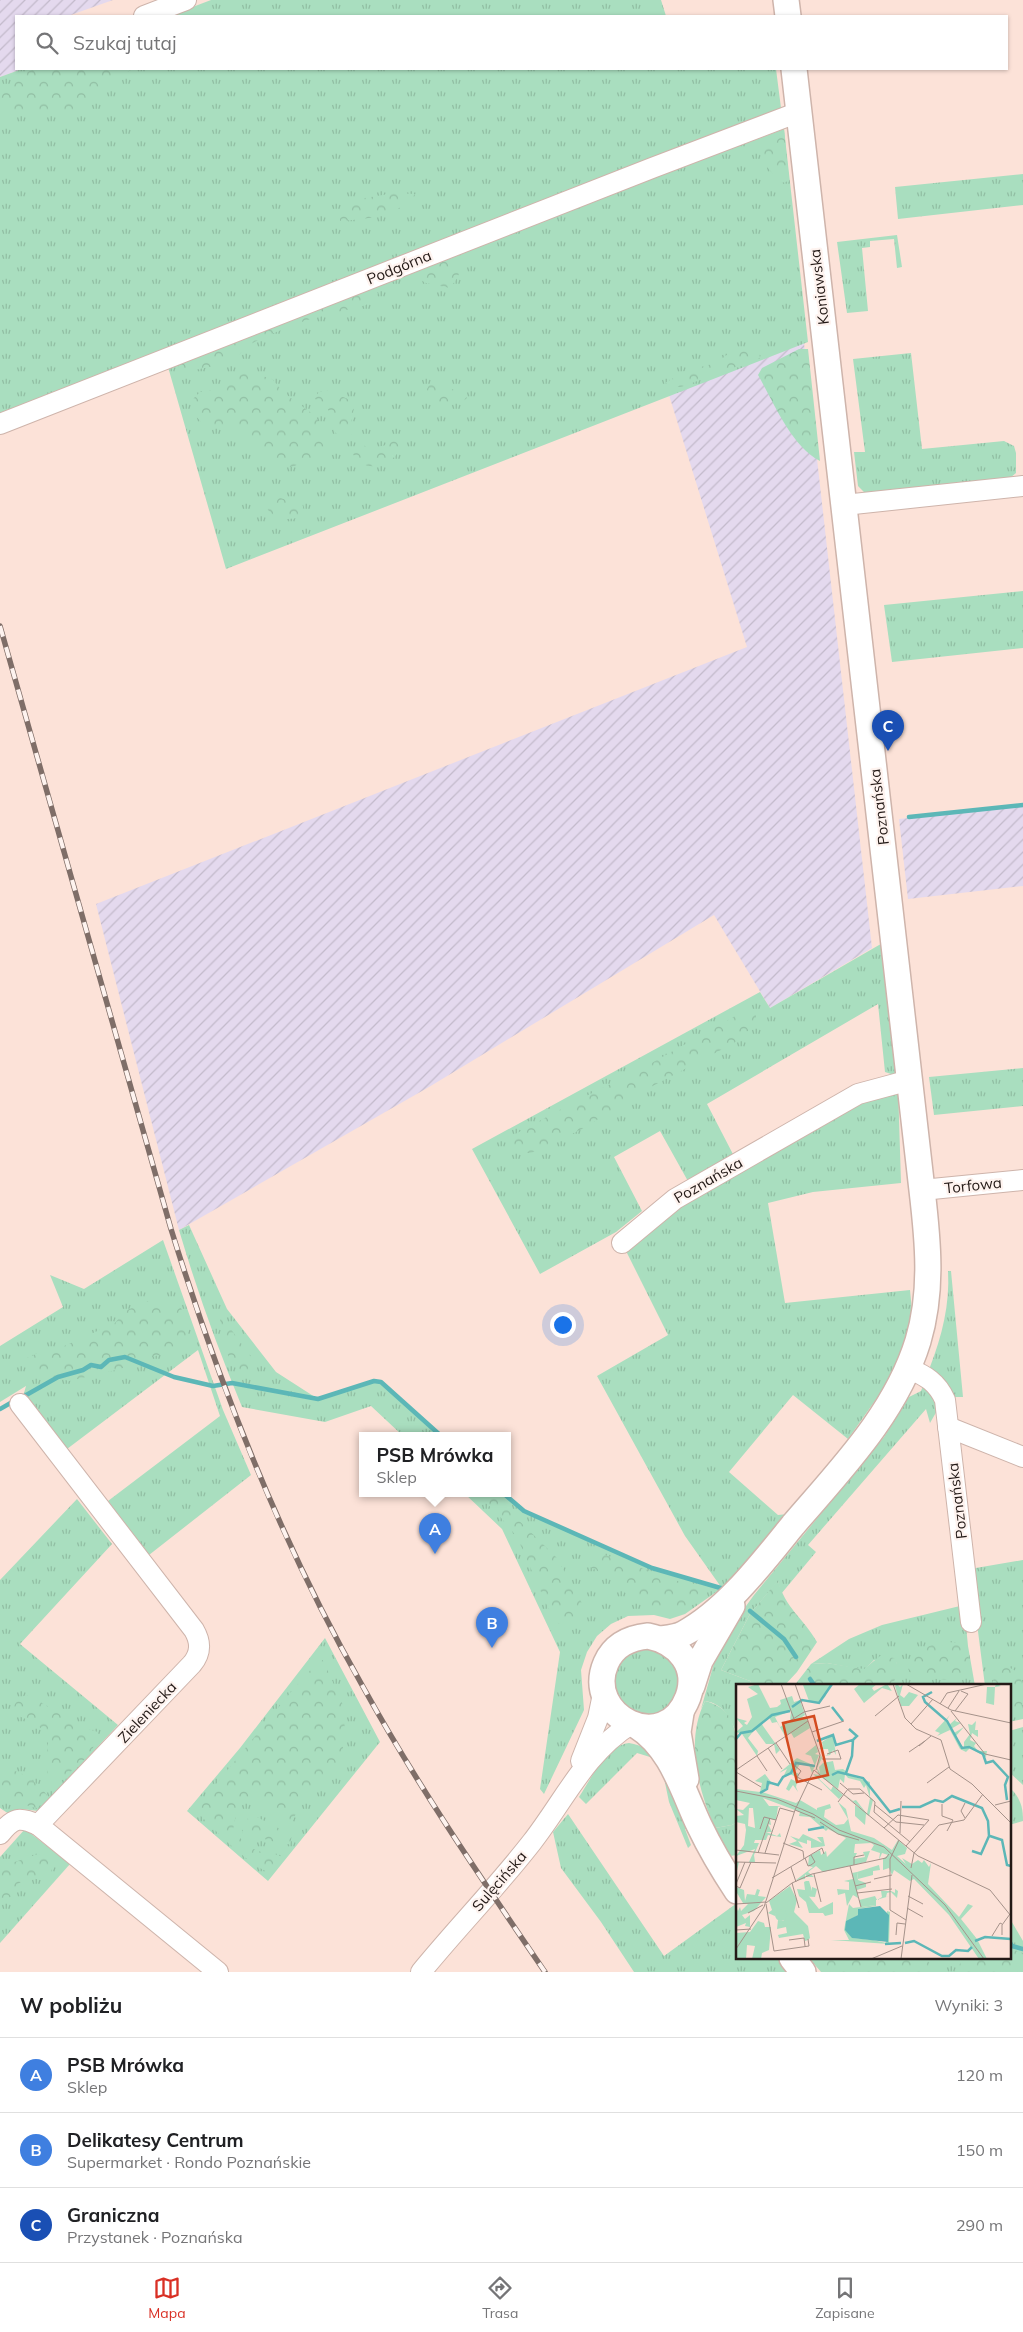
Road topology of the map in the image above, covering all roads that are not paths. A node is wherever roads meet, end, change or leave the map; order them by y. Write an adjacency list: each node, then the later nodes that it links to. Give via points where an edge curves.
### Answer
1 (186, 0): 3 (street)
2 (786, 0): 4 (main road)
3 (147, 15)
4 (788, 15)
5 (794, 70): 6 (main road, Koniawska)
6 (799, 112): 7 (street, Podgórna); 9 (main road, Koniawska)
7 (0, 424)
8 (1023, 486): 9 (street)
9 (844, 504): 10 (main road, Poznańska)
10 (910, 1080): 12 (main road, Poznańska); 13 (street, Poznańska, via 858,1094 675,1199)
11 (1023, 1180): 12 (street, Torfowa)
12 (922, 1190): 14 (main road, Poznańska, via 928,1290 921,1330)
13 (622, 1243)
14 (908, 1368): 16 (street, Poznańska, via 937,1385 944,1400); 18 (main road, Poznańska, via 893,1398 869,1432)
15 (20, 1404): 25 (street, Zieleniecka, via 194,1630 200,1647 192,1664)
16 (948, 1427): 17 (street); 19 (street, Poznańska)
17 (1023, 1457)
18 (749, 1579): 20 (main road, Poznańska, via 701,1622 681,1635); 22 (main road, Poznańska, via 700,1661)
19 (971, 1622)
20 (661, 1639): 21 (main road, via 636,1637 617,1647 603,1671); 22 (main road, via 670,1643 686,1660 690,1672)
21 (603, 1694): 23 (main road, via 619,1717); 24 (street, Sulęcińska, via 591,1739)
22 (686, 1702): 23 (main road, via 671,1722 660,1726); 26 (main road, Poznańska, via 678,1732 680,1751)
23 (634, 1725): 24 (street, Sulęcińska, via 602,1745); 26 (main road, Poznańska, via 657,1742 680,1780)
24 (570, 1785): 31 (street, Sulęcińska, via 533,1841)
25 (38, 1825): 27 (street, via 16,1820); 30 (street)
26 (699, 1825): 28 (main road, Poznańska, via 714,1857)
27 (0, 1834)
28 (736, 1890)
29 (794, 1960): 32 (main road)
30 (218, 1972)
31 (421, 1972)
32 (803, 1972)

